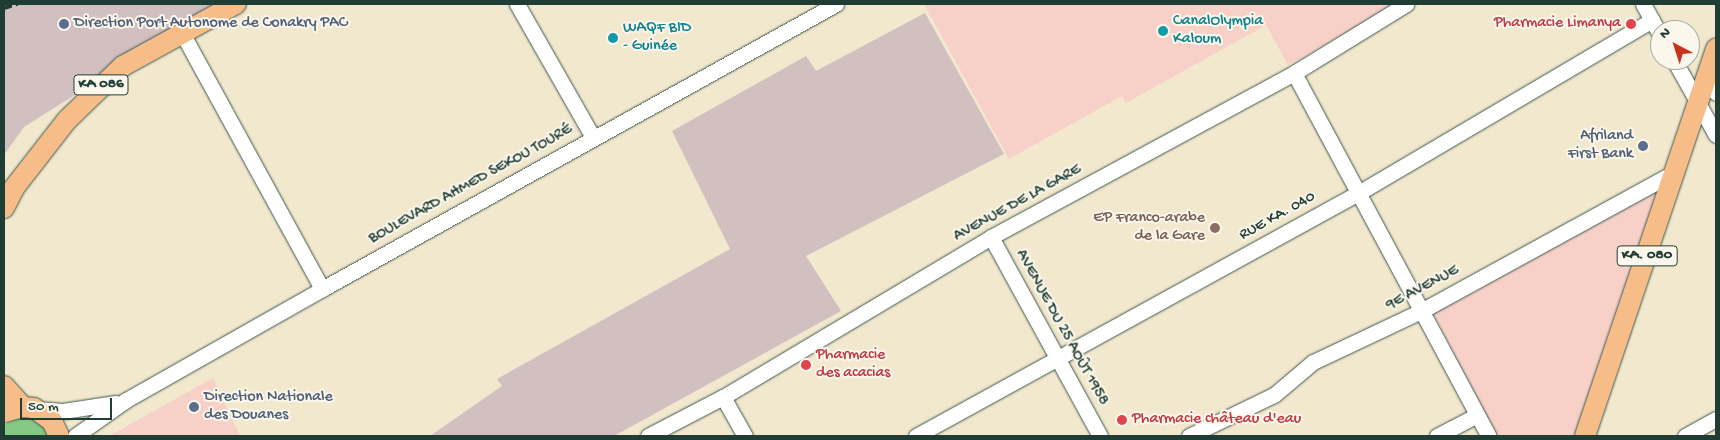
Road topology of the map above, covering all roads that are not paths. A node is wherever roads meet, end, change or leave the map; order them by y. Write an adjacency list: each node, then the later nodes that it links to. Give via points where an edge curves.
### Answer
1 (236, 4): 8 (main road, KA 086)
2 (517, 4): 15 (street)
3 (836, 4): 15 (street, BOULEVARD AHMED SEKOU TOURÉ)
4 (1406, 4): 11 (street, AVENUE DE LA GARE)
5 (1643, 4): 6 (street)
6 (1652, 20)
7 (1650, 21): 17 (street, RUE KA. 040)
8 (182, 33): 18 (main road, KA 086, via 123,66 89,96 46,144 14,188); 20 (street)
9 (1716, 50): 12 (main road)
10 (1680, 70): 13 (street)
11 (1294, 73): 17 (street); 19 (street, AVENUE DE LA GARE)
12 (1712, 85): 13 (main road, KA. 080)
13 (1698, 102): 14 (street); 16 (main road, KA. 080)
14 (1716, 135)
15 (593, 137): 20 (street, BOULEVARD AHMED SEKOU TOURÉ)
16 (1675, 172): 21 (street, 9E AVENUE); 38 (main road, KA. 080)
17 (1360, 192): 21 (street); 22 (street, RUE KA. 040)
18 (4, 208)
19 (991, 237): 22 (street, AVENUE DU 25 AOÛT 1958); 24 (street, AVENUE DE LA GARE)
20 (322, 289): 25 (street, BOULEVARD AHMED SEKOU TOURÉ)
21 (1421, 311): 27 (street); 35 (street, 9E AVENUE, via 1313,362 1274,394)
22 (1058, 356): 33 (street, RUE KA. 040); 34 (street, AVENUE DU 25 AOÛT 1958)
23 (4, 386): 26 (main road)
24 (723, 397): 31 (street, AVENUE DE LA GARE); 32 (street)
25 (126, 400): 26 (street, BOULEVARD AHMED SEKOU TOURÉ, via 63,412); 30 (street, BOULEVARD AHMED SEKOU TOURÉ)
26 (20, 409): 29 (main road, via 52,421)
27 (1477, 415): 36 (street); 37 (street)
28 (1716, 419): 39 (street)
29 (59, 436)
30 (75, 436)
31 (648, 436)
32 (745, 436)
33 (916, 436)
34 (1100, 436)
35 (1189, 436)
36 (1437, 436)
37 (1489, 436)
38 (1585, 436)
39 (1685, 436)

